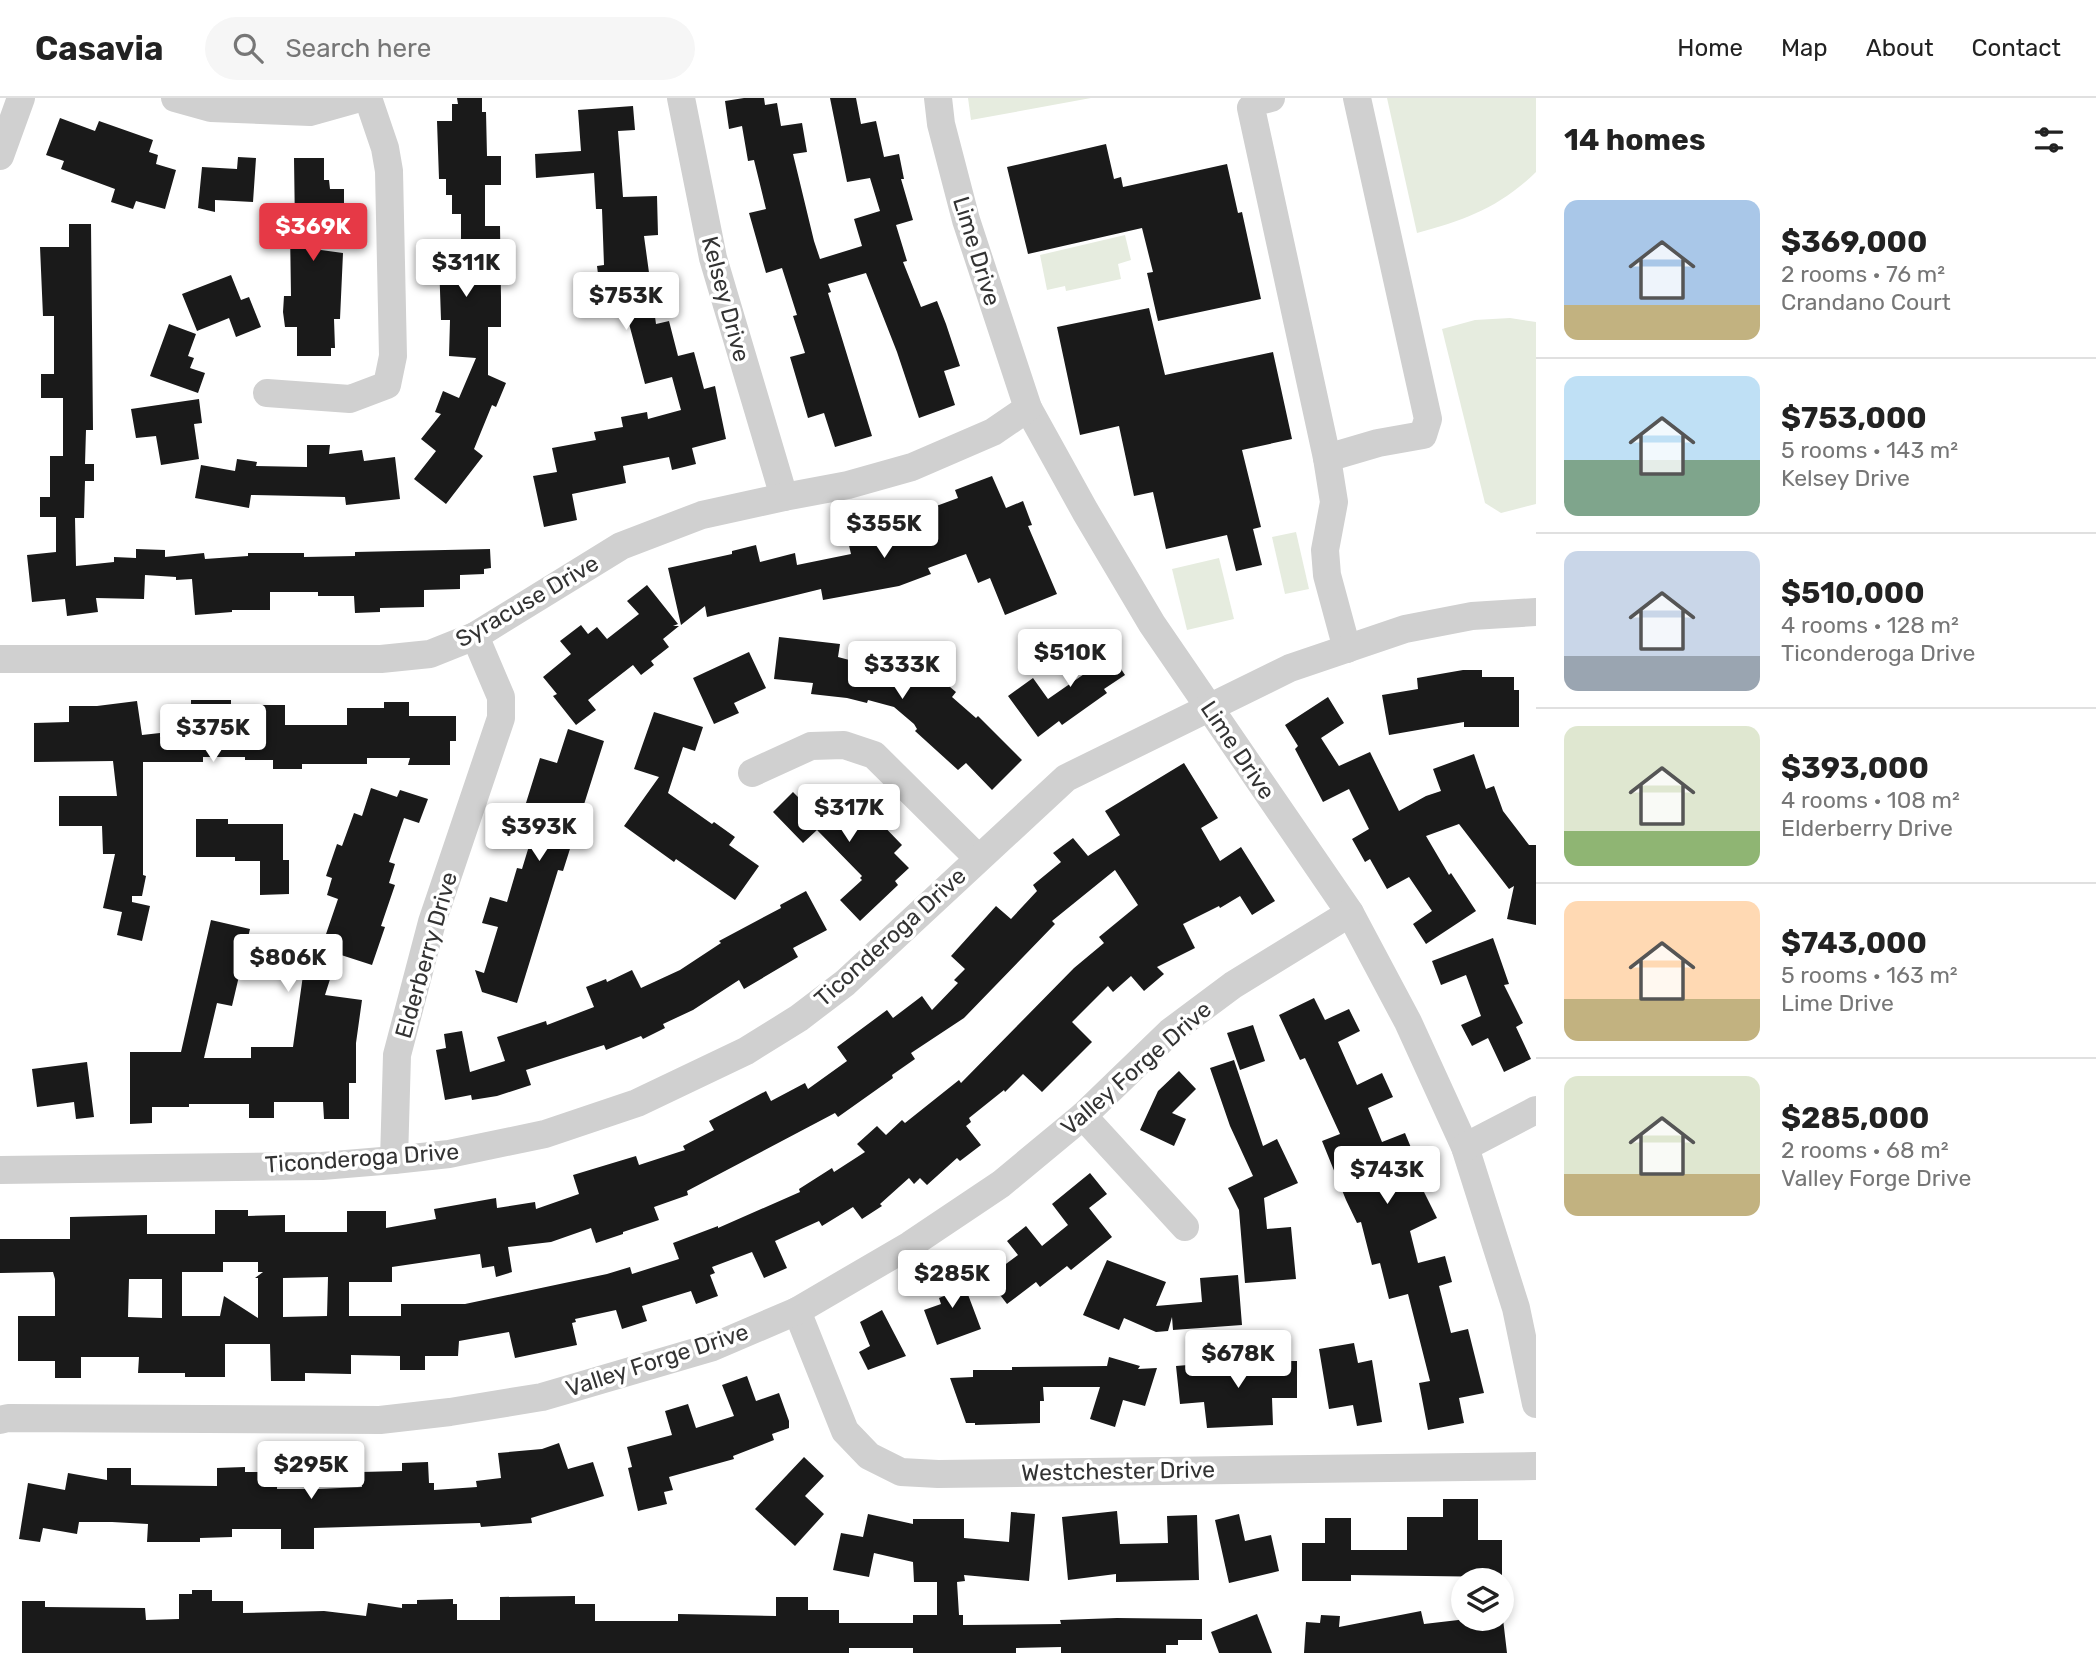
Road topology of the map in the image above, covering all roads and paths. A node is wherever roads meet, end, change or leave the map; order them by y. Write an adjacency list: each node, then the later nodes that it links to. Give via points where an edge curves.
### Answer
1 (21, 98): 9 (street)
2 (175, 98): 3 (street, via 211,108 310,113)
3 (360, 98)
4 (368, 98): 10 (street, via 388,171 393,356 387,385 350,399)
5 (681, 98): 13 (street, Kelsey Drive, via 713,258)
6 (938, 98): 11 (street, Lime Drive, via 966,220)
7 (1271, 98): 12 (street, via 1251,108)
8 (1357, 98): 12 (street, via 1428,419 1423,435)
9 (0, 156)
10 (267, 393)
11 (1028, 408): 13 (street, Syracuse Drive, via 993,432 912,467); 18 (street, Lime Drive, via 1152,624)
12 (1327, 458): 16 (street, via 1334,502 1325,550 1327,575)
13 (784, 496): 15 (street, Syracuse Drive, via 702,515 621,546)
14 (1536, 611): 16 (street, Ticonderoga Drive, via 1443,621)
15 (475, 636): 17 (street, Syracuse Drive, via 429,654 381,659); 25 (street, Elderberry Drive, via 500,697 500,718 432,922 397,1055)
16 (1347, 649): 18 (street, Ticonderoga Drive, via 1290,668)
17 (0, 659)
18 (1209, 707): 20 (street, Ticonderoga Drive, via 1066,778); 21 (street, Lime Drive)
19 (752, 773): 20 (street, via 811,747 844,745 874,755)
20 (978, 858): 25 (street, Ticonderoga Drive, via 845,983 746,1051 637,1103 545,1134)
21 (1350, 913): 23 (street, Valley Forge Drive, via 1233,985 1170,1032); 24 (street, Lime Drive, via 1408,1021)
22 (1536, 1110): 24 (street)
23 (1083, 1116): 27 (street); 28 (street, Valley Forge Drive, via 989,1191 911,1245)
24 (1465, 1147): 29 (street, Lime Drive, via 1516,1308)
25 (394, 1160): 26 (street, Ticonderoga Drive, via 322,1166)
26 (0, 1170)
27 (1185, 1227)
28 (797, 1311): 30 (street, Valley Forge Drive, via 713,1347 633,1372 542,1397 450,1412 380,1420); 31 (street, Westchester Drive, via 845,1432 869,1456 901,1472)
29 (1536, 1404)
30 (0, 1420)
31 (1536, 1466)

